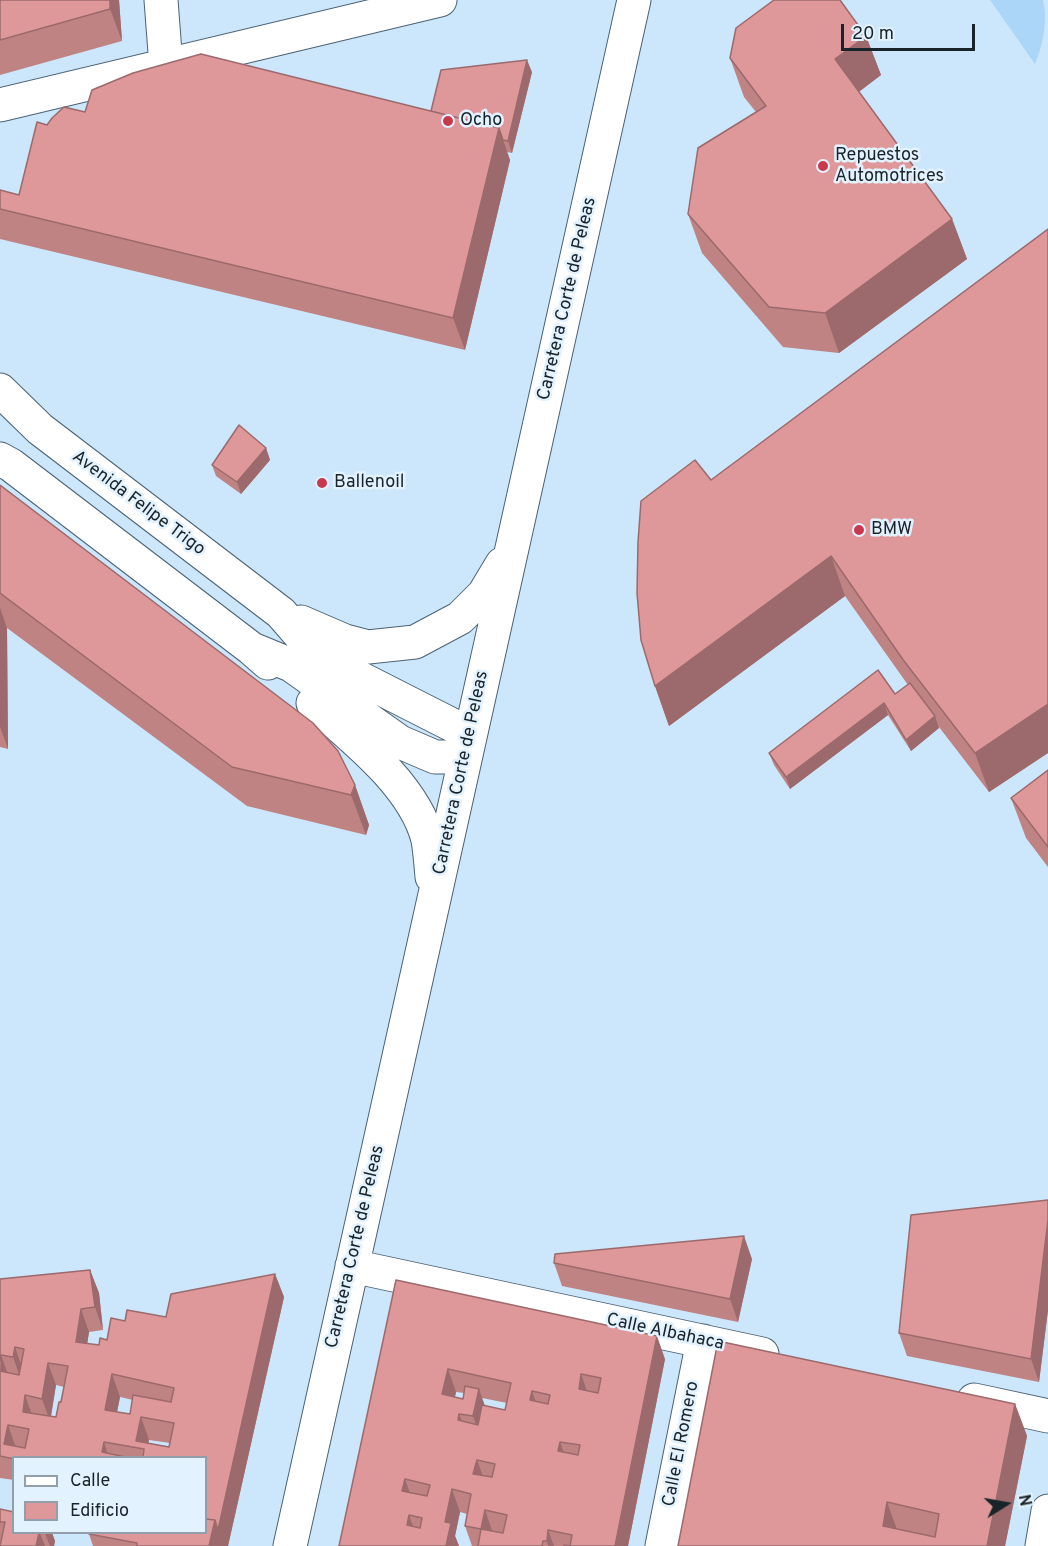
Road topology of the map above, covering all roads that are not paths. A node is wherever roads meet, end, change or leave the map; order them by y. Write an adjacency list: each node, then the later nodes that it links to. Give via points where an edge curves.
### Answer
1 (161, 0): 4 (street)
2 (440, 0): 4 (street)
3 (634, 0): 8 (street, Carretera Corte de Peleas)
4 (166, 66): 5 (street)
5 (0, 105)
6 (0, 390): 9 (street, Avenida Felipe Trigo, via 40,429)
7 (0, 459): 10 (street)
8 (513, 547): 9 (street, Avenida Felipe Trigo, via 484,594 459,618 416,642 368,646 345,641); 11 (street, Carretera Corte de Peleas)
9 (281, 613): 11 (street, Avenida Felipe Trigo, via 308,643 348,672 468,733)
10 (252, 649): 11 (street, via 291,665 400,742 435,757 464,757); 12 (street, via 385,768 411,804 428,839)
11 (468, 748): 12 (street, Carretera Corte de Peleas)
12 (435, 897): 13 (street, Carretera Corte de Peleas)
13 (352, 1266): 14 (street, Calle Albahaca); 19 (street, Carretera Corte de Peleas)
14 (703, 1341): 15 (street, Calle Albahaca); 20 (street, Calle El Romero)
15 (795, 1361)
16 (945, 1394): 17 (street)
17 (1048, 1416)
18 (1048, 1511): 21 (street)
19 (290, 1546)
20 (662, 1546)
21 (1042, 1546)

